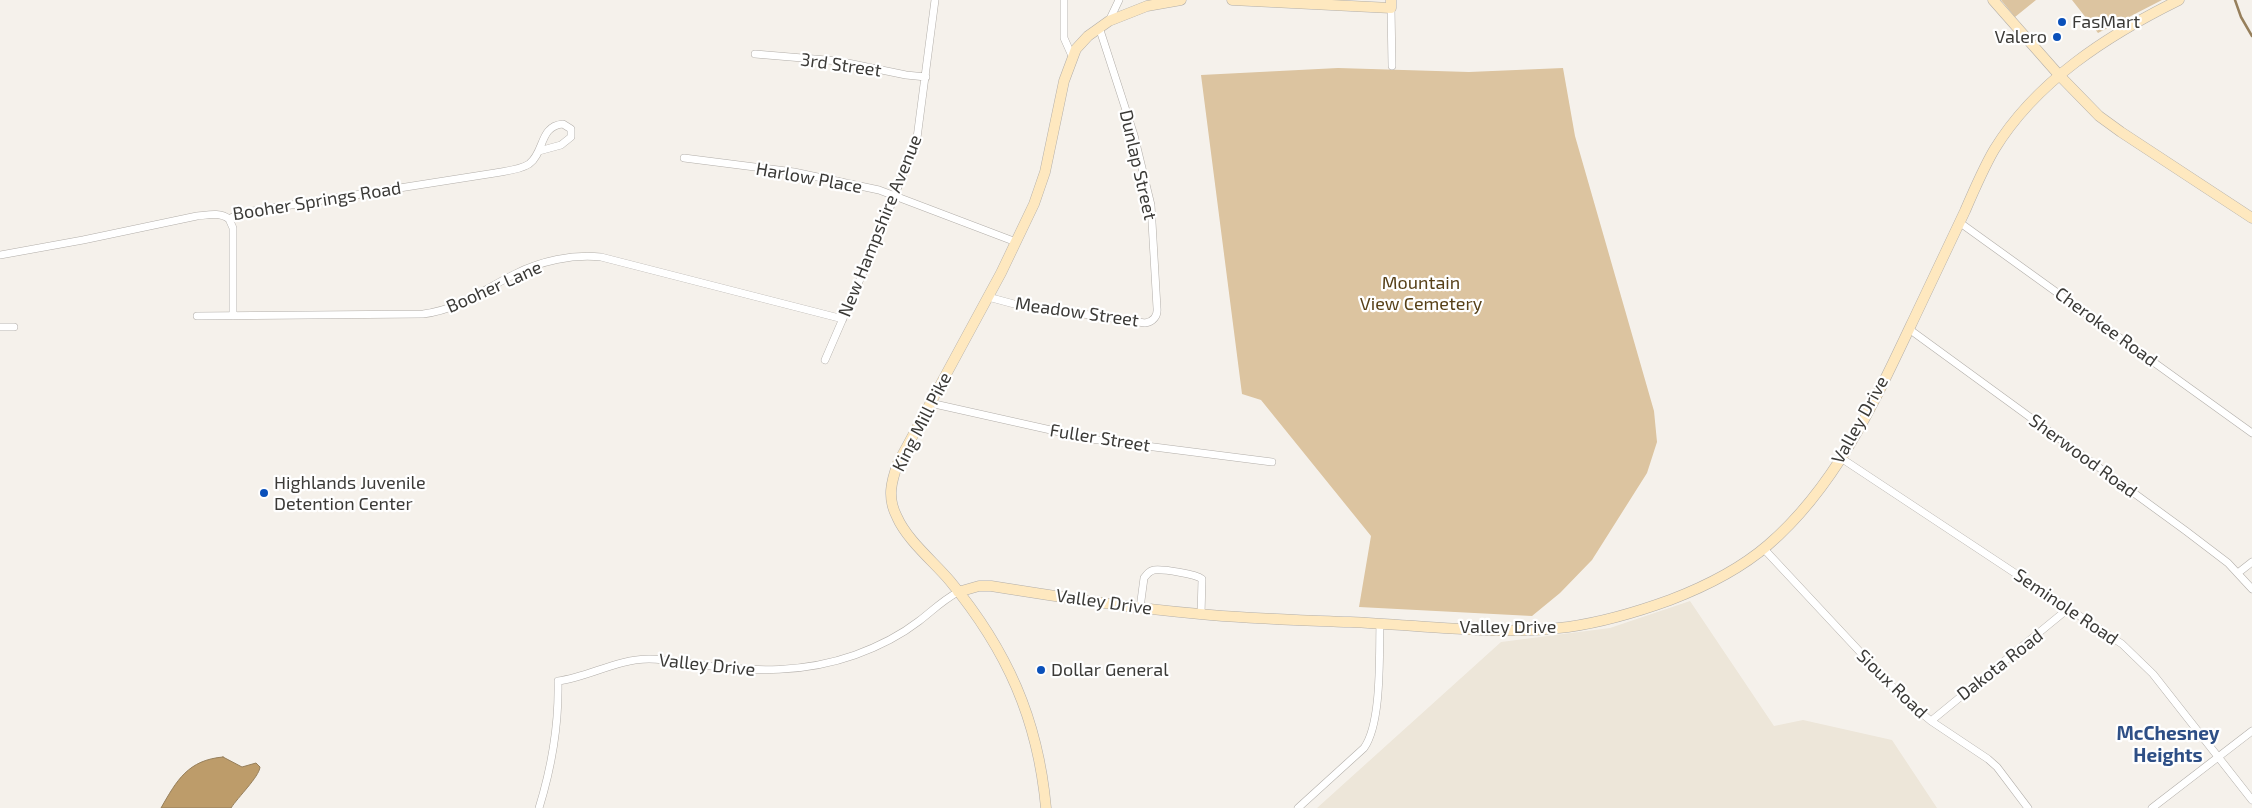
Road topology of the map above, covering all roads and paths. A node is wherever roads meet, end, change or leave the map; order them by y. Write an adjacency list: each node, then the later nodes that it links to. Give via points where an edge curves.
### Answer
1 (935, 0): 15 (street, New Hampshire Avenue)
2 (1064, 0): 12 (street, via 1064,38)
3 (1119, 0): 9 (street)
4 (1181, 0): 9 (main road, King Mill Pike, via 1146,6)
5 (1232, 0): 8 (main road)
6 (1993, 0): 14 (main road)
7 (2179, 0): 14 (main road, Valley Drive, via 2092,50)
8 (1391, 4): 13 (street)
9 (1109, 21): 10 (main road, King Mill Pike)
10 (1099, 27): 12 (main road, King Mill Pike); 25 (street, Dunlap Street, via 1134,135 1149,197)
11 (755, 54): 15 (street, 3rd Street, via 838,61)
12 (1072, 56): 22 (main road, King Mill Pike, via 1040,190)
13 (1392, 66)
14 (2059, 75): 19 (main road, via 2113,126); 21 (main road, Valley Drive, via 2008,130 1986,164)
15 (926, 77): 18 (street, New Hampshire Avenue, via 917,138)
16 (539, 151): 16 (street, Booher Springs Road, via 561,145 571,137 571,129 563,124 552,127 542,139); 20 (street, Booher Springs Road, via 528,165 504,171 240,213)
17 (684, 158): 18 (street, Harlow Place, via 794,172)
18 (896, 195): 22 (street, Harlow Place); 28 (street, New Hampshire Avenue)
19 (2252, 218)
20 (229, 219): 23 (street, Booher Springs Road, via 214,214 197,216); 27 (street, via 233,228)
21 (1959, 222): 31 (main road, Valley Drive); 34 (street, Cherokee Road)
22 (1016, 242): 24 (main road, King Mill Pike)
23 (0, 255)
24 (988, 296): 25 (street, Meadow Street, via 1033,307 1144,323 1156,316); 33 (main road, King Mill Pike)
25 (1157, 308)
26 (197, 316): 27 (street, Booher Lane)
27 (233, 316): 28 (street, Booher Lane, via 437,312 462,304 528,269 587,256 602,257)
28 (842, 319): 32 (street, New Hampshire Avenue)
29 (0, 327): 30 (street)
30 (14, 327)
31 (1909, 330): 35 (main road, Valley Drive); 39 (street, Sherwood Road, via 2186,531)
32 (825, 360)
33 (930, 402): 36 (street, Fuller Street, via 1091,440); 41 (main road, King Mill Pike, via 893,475 890,495 903,528)
34 (2252, 434)
35 (1841, 458): 37 (main road, Valley Drive, via 1803,509); 43 (street, Seminole Road)
36 (1272, 462)
37 (1764, 549): 45 (main road, Valley Drive, via 1688,593 1649,608 1590,623 1514,630); 46 (street, Sioux Road, via 1902,698)
38 (2252, 562): 39 (street)
39 (2238, 573): 40 (street, Sherwood Road)
40 (2252, 589)
41 (958, 592): 42 (main road, Valley Drive, via 991,586); 50 (street, Valley Drive, via 891,638 857,654 811,667 766,671 643,660 619,663 558,682 557,726); 51 (main road, King Mill Pike, via 993,642 1018,690 1035,736)
42 (1140, 608): 44 (main road, Valley Drive); 44 (street, via 1144,578 1151,571 1162,571 1202,579)
43 (2069, 608): 46 (street, Dakota Road); 48 (street, Seminole Road, via 2135,654)
44 (1201, 614): 45 (main road, Valley Drive)
45 (1380, 623): 52 (street, via 1373,733 1364,748)
46 (1930, 722): 53 (street, Sioux Road, via 1988,759)
47 (2252, 731): 48 (street)
48 (2218, 757): 49 (street, Seminole Road); 54 (street)
49 (2252, 800)
50 (540, 808)
51 (1046, 808)
52 (1298, 808)
53 (2028, 808)
54 (2152, 808)

